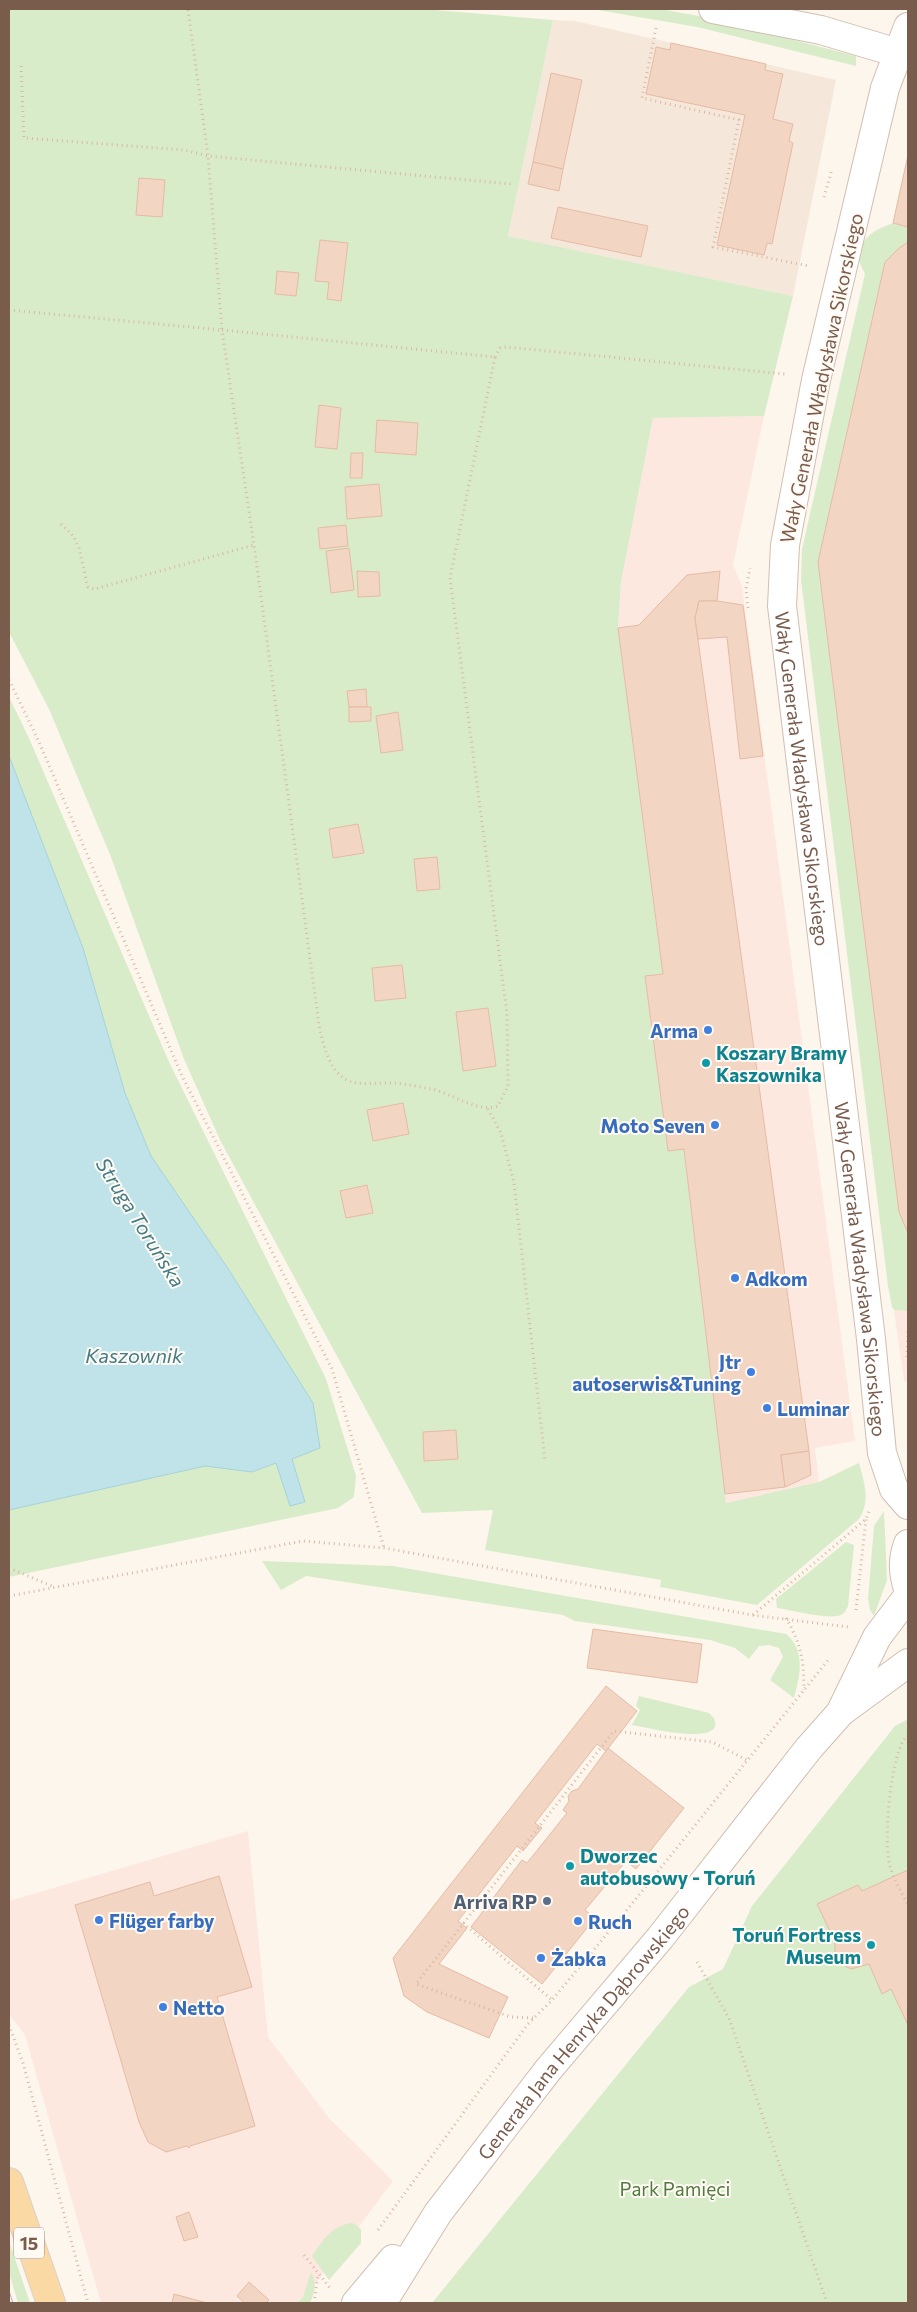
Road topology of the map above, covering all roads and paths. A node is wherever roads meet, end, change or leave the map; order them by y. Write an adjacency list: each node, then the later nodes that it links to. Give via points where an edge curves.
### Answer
1 (188, 9): 7 (path)
2 (713, 9): 5 (street, via 821,30)
3 (908, 27): 5 (street)
4 (656, 28): 9 (path, via 642,98 739,120 713,247)
5 (903, 54): 22 (street, Wały Generała Władysława Sikorskiego, via 885,88 816,380 785,546 782,606 882,1453 894,1489)
6 (21, 66): 7 (path, via 24,138 184,150)
7 (208, 156): 8 (path); 11 (path)
8 (512, 184)
9 (809, 266)
10 (9, 310): 11 (path)
11 (222, 330): 12 (path); 15 (path)
12 (495, 357): 13 (path, via 500,348 506,347); 17 (path, via 450,578 507,1014 508,1086 498,1106)
13 (792, 374)
14 (61, 524): 15 (path, via 76,541 88,587 95,589)
15 (254, 545): 17 (path, via 320,1032 331,1064 342,1078 350,1082 394,1083 435,1090)
16 (9, 680): 25 (path, via 39,742 182,1076 332,1369)
17 (488, 1109): 20 (path, via 501,1133 514,1183)
18 (908, 1328): 19 (path)
19 (907, 1360)
20 (545, 1461)
21 (873, 1505): 23 (path)
22 (908, 1505)
23 (866, 1519): 31 (path); 32 (path)
24 (908, 1544): 28 (street, via 903,1575)
25 (384, 1548): 27 (path, via 303,1542); 31 (path)
26 (9, 1568): 27 (path)
27 (54, 1588): 29 (path)
28 (908, 1589)
29 (9, 1596)
30 (908, 1596): 40 (street, Generała Jana Henryka Dąbrowskiego, via 877,1637)
31 (752, 1615): 33 (path)
32 (856, 1616)
33 (786, 1618): 35 (path); 39 (path, via 798,1640 804,1663)
34 (854, 1622): 35 (path)
35 (851, 1628): 36 (path)
36 (847, 1634)
37 (832, 1655): 39 (path)
38 (908, 1663): 40 (street, Generała Jana Henryka Dąbrowskiego)
39 (804, 1691): 42 (path)
40 (840, 1712): 50 (street, Generała Jana Henryka Dąbrowskiego, via 660,1938 548,2070)
41 (908, 1735): 43 (path, via 893,1767 888,1830 890,1866)
42 (747, 1760): 44 (path, via 712,1742 614,1731); 46 (path)
43 (908, 1905)
44 (463, 1923): 46 (path); 47 (path, via 416,1984 511,2017)
45 (696, 1962): 59 (path, via 729,2018)
46 (552, 2000): 47 (path)
47 (534, 2018): 51 (path)
48 (9, 2025): 56 (path, via 23,2063)
49 (9, 2182): 55 (main road, 15)
50 (438, 2213): 54 (street, Generała Jana Henryka Dąbrowskiego); 58 (street, Generała Jana Henryka Dąbrowskiego)
51 (378, 2231)
52 (304, 2255): 53 (path)
53 (318, 2275): 54 (path); 57 (path)
54 (345, 2298)
55 (50, 2303)
56 (88, 2303)
57 (314, 2303)
58 (382, 2303)
59 (827, 2303)

